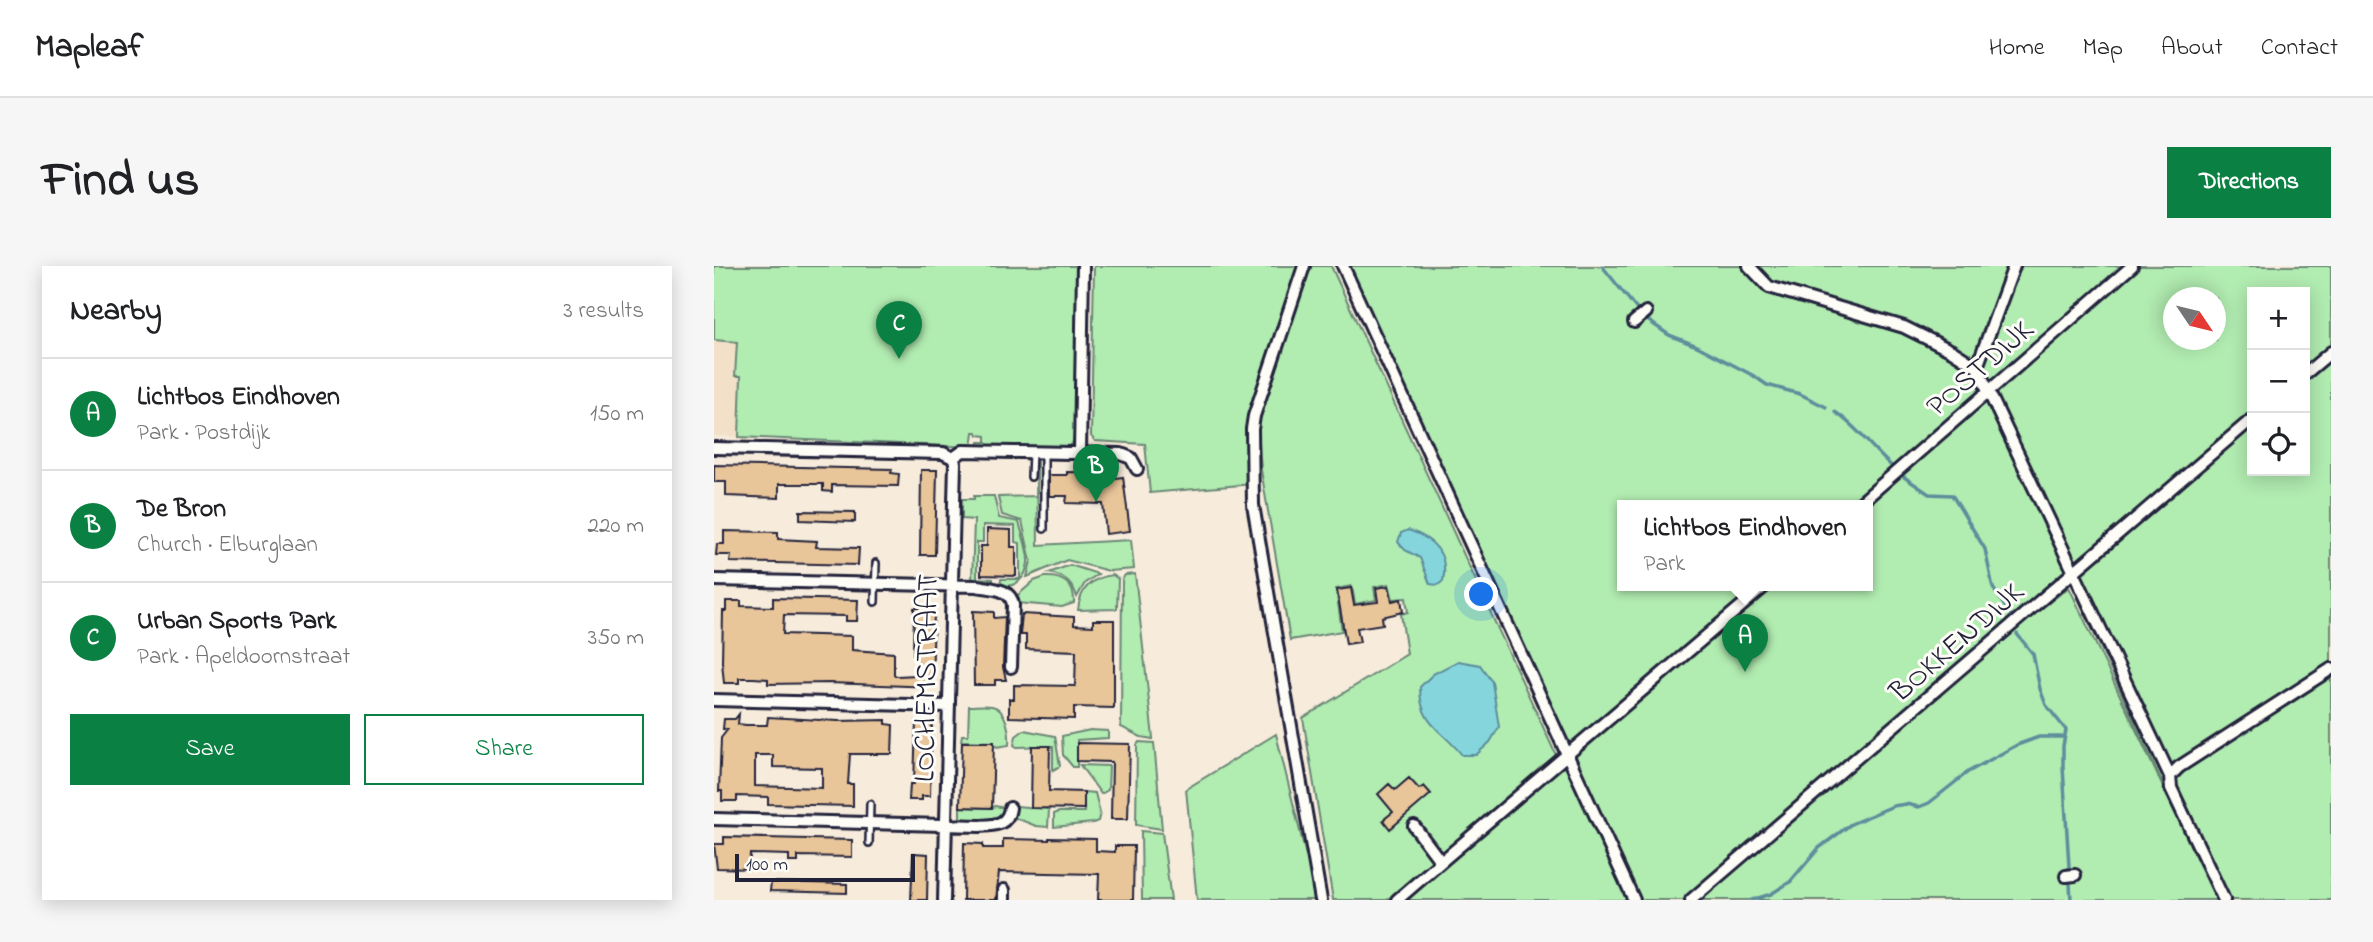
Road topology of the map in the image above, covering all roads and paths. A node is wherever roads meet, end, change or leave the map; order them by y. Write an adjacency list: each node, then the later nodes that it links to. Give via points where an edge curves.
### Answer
1 (1083, 266): 15 (street)
2 (1304, 266): 43 (street, via 1254,416 1253,505)
3 (1343, 266): 32 (street)
4 (1749, 266): 8 (street, via 1769,287 1904,327)
5 (2014, 266): 8 (street)
6 (2132, 266): 10 (street, POSTDIJK)
7 (2331, 352): 9 (street)
8 (1977, 367): 10 (street)
9 (2310, 370)
10 (1989, 391): 19 (street, POSTDIJK); 22 (street)
11 (2247, 423): 22 (street, BOKKENDIJK)
12 (714, 447): 16 (street, via 943,453)
13 (1032, 452): 14 (street); 16 (street, via 962,451); 18 (lane)
14 (1044, 452): 15 (street); 20 (lane)
15 (1080, 453): 17 (street, via 1122,454 1131,458)
16 (953, 458): 25 (street, LOCHEMSTRAAT)
17 (1137, 469)
18 (1031, 477)
19 (1864, 500)
20 (1044, 529)
21 (876, 563): 24 (lane)
22 (2073, 573): 33 (street); 46 (street, BOKKENDIJK)
23 (714, 580): 24 (street)
24 (876, 583): 25 (street); 27 (lane)
25 (952, 585): 28 (street, via 997,586 1008,593 1012,600); 31 (street, LOCHEMSTRAAT)
26 (1759, 591): 32 (street)
27 (875, 602)
28 (1011, 667)
29 (2331, 669): 33 (street)
30 (714, 700): 31 (street)
31 (949, 706): 38 (street, LOCHEMSTRAAT)
32 (1567, 753): 41 (street); 45 (street)
33 (2170, 776): 47 (street, via 2171,788)
34 (870, 804): 37 (lane)
35 (1010, 808): 38 (street, via 999,824)
36 (714, 819): 37 (street)
37 (870, 823): 38 (street); 40 (lane)
38 (946, 825): 42 (street, LOCHEMSTRAAT)
39 (1414, 826): 41 (street)
40 (869, 843)
41 (1441, 862): 44 (street)
42 (944, 900)
43 (1321, 900)
44 (1397, 900)
45 (1634, 900)
46 (1691, 900)
47 (2224, 900)

